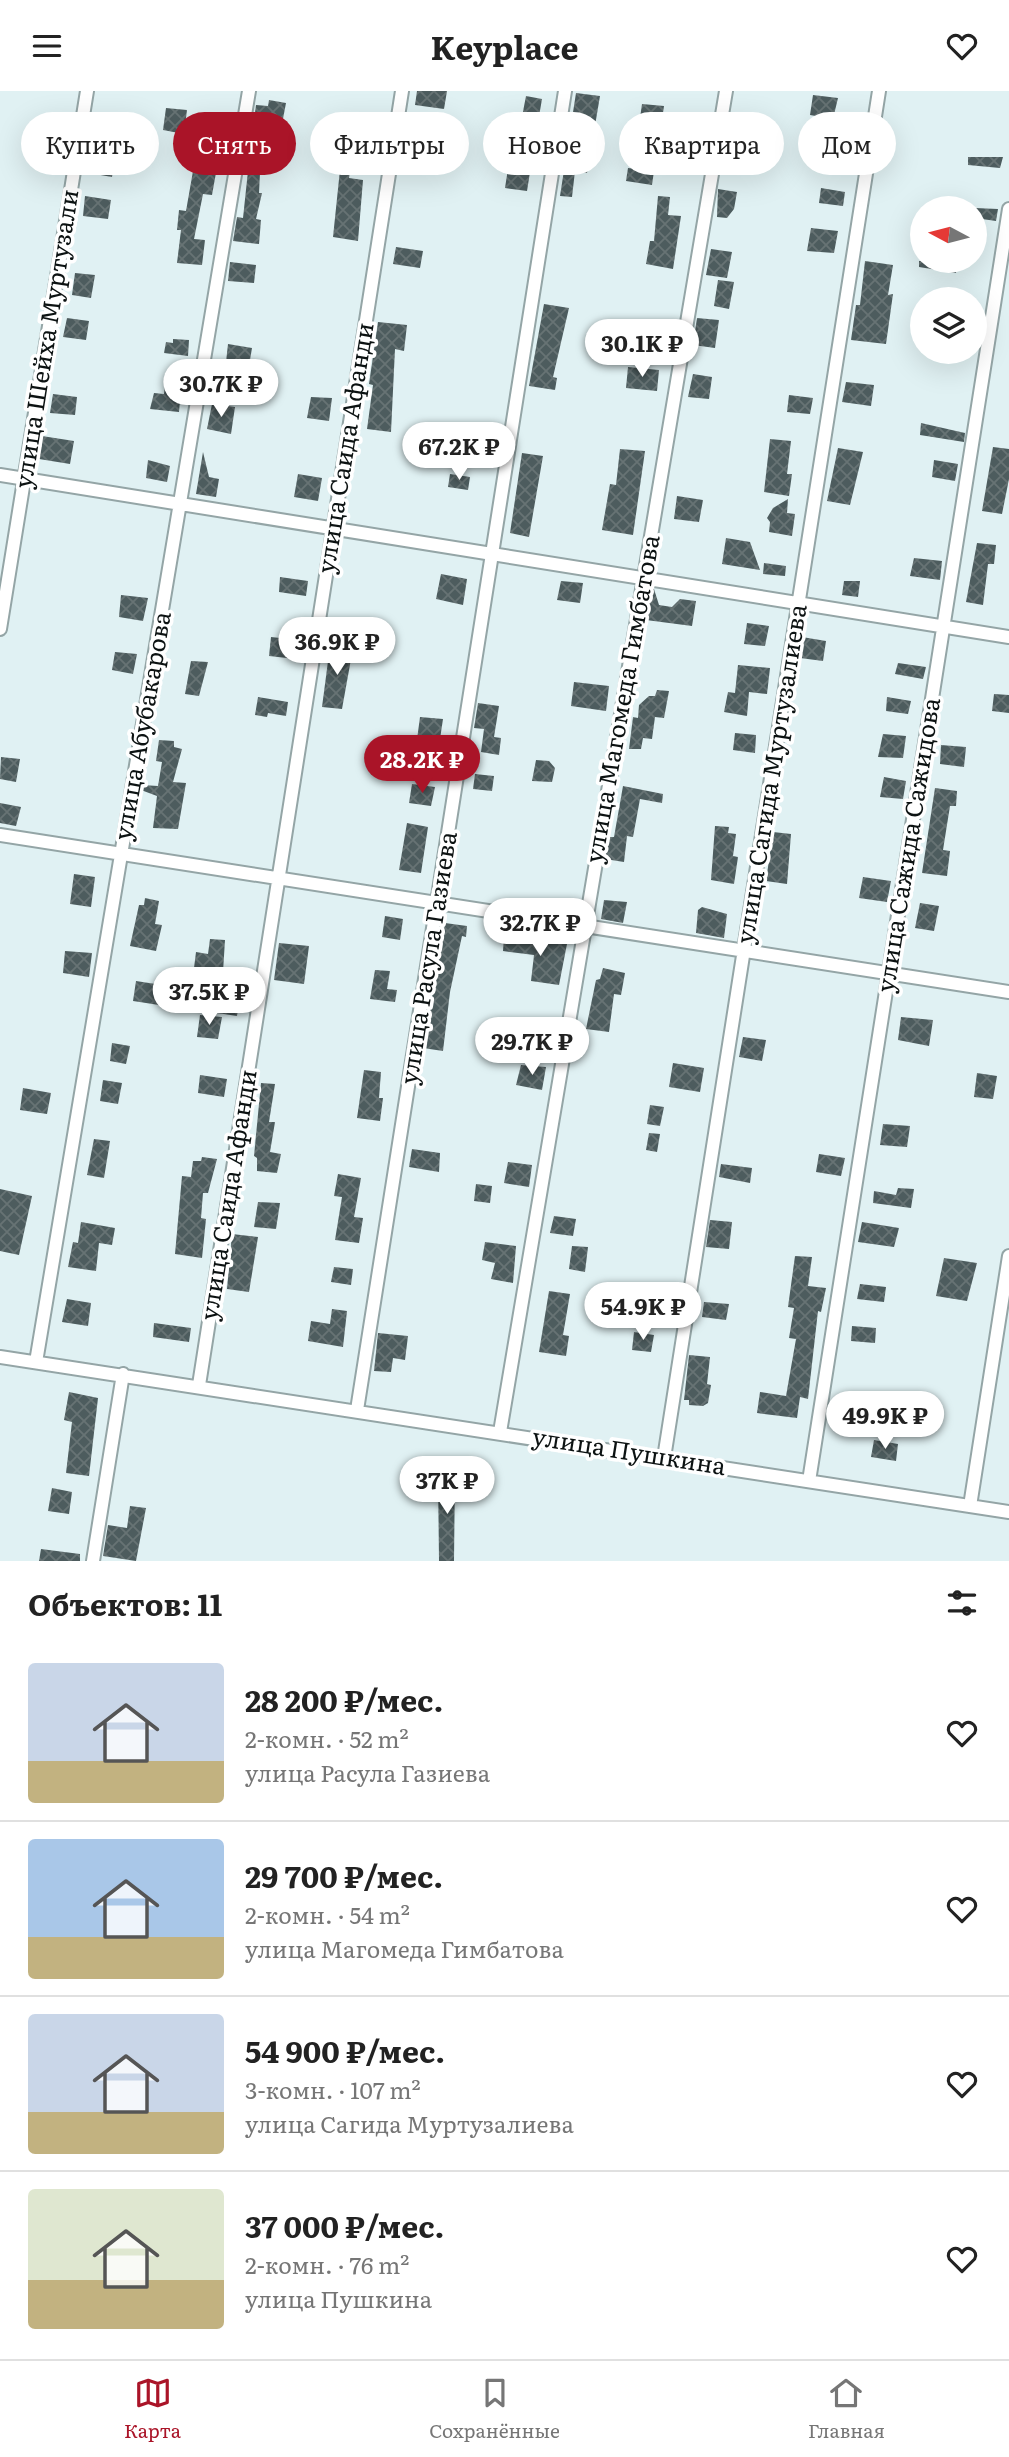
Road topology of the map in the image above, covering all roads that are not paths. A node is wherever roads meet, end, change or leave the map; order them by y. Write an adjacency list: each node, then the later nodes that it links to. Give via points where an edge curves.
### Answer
1 (87, 91): 9 (street, улица Шейха Муртузали)
2 (249, 91): 10 (street, улица Абубакарова)
3 (402, 91): 11 (street, улица Саида Афанди)
4 (565, 91): 12 (street, улица Расула Газиева)
5 (726, 91): 13 (street, улица Магомеда Гимбатова)
6 (879, 91): 14 (street, улица Сагида Муртузалиева)
7 (1009, 209): 15 (street, улица Сажида Сажидова)
8 (0, 475): 9 (street)
9 (24, 478): 10 (street); 16 (street, улица Шейха Муртузали)
10 (180, 503): 11 (street); 19 (street, улица Абубакарова)
11 (334, 528): 12 (street); 20 (street, улица Саида Афанди)
12 (492, 554): 13 (street); 21 (street, улица Расула Газиева)
13 (644, 578): 14 (street); 22 (street, улица Магомеда Гимбатова)
14 (799, 603): 15 (street); 23 (street, улица Сагида Муртузалиева)
15 (943, 626): 17 (street); 24 (street, улица Сажида Сажидова)
16 (0, 629)
17 (1009, 637)
18 (0, 835): 19 (street)
19 (121, 854): 20 (street); 28 (street, улица Абубакарова)
20 (278, 878): 21 (street); 30 (street, улица Саида Афанди)
21 (437, 903): 22 (street); 31 (street, улица Расула Газиева)
22 (585, 926): 23 (street); 32 (street, улица Магомеда Гимбатова)
23 (744, 951): 24 (street); 33 (street, улица Сагида Муртузалиева)
24 (889, 973): 25 (street); 34 (street, улица Сажида Сажидова)
25 (1009, 992)
26 (1009, 1256): 35 (street)
27 (0, 1357): 28 (street, улица Пушкина)
28 (36, 1362): 29 (street, улица Пушкина)
29 (123, 1374): 30 (street, улица Пушкина); 37 (street)
30 (199, 1385): 31 (street, улица Пушкина)
31 (357, 1410): 32 (street, улица Пушкина)
32 (500, 1432): 33 (street, улица Пушкина)
33 (664, 1458): 34 (street, улица Пушкина)
34 (809, 1481): 35 (street, улица Пушкина)
35 (970, 1506): 36 (street, улица Пушкина)
36 (1009, 1512)
37 (93, 1561)

